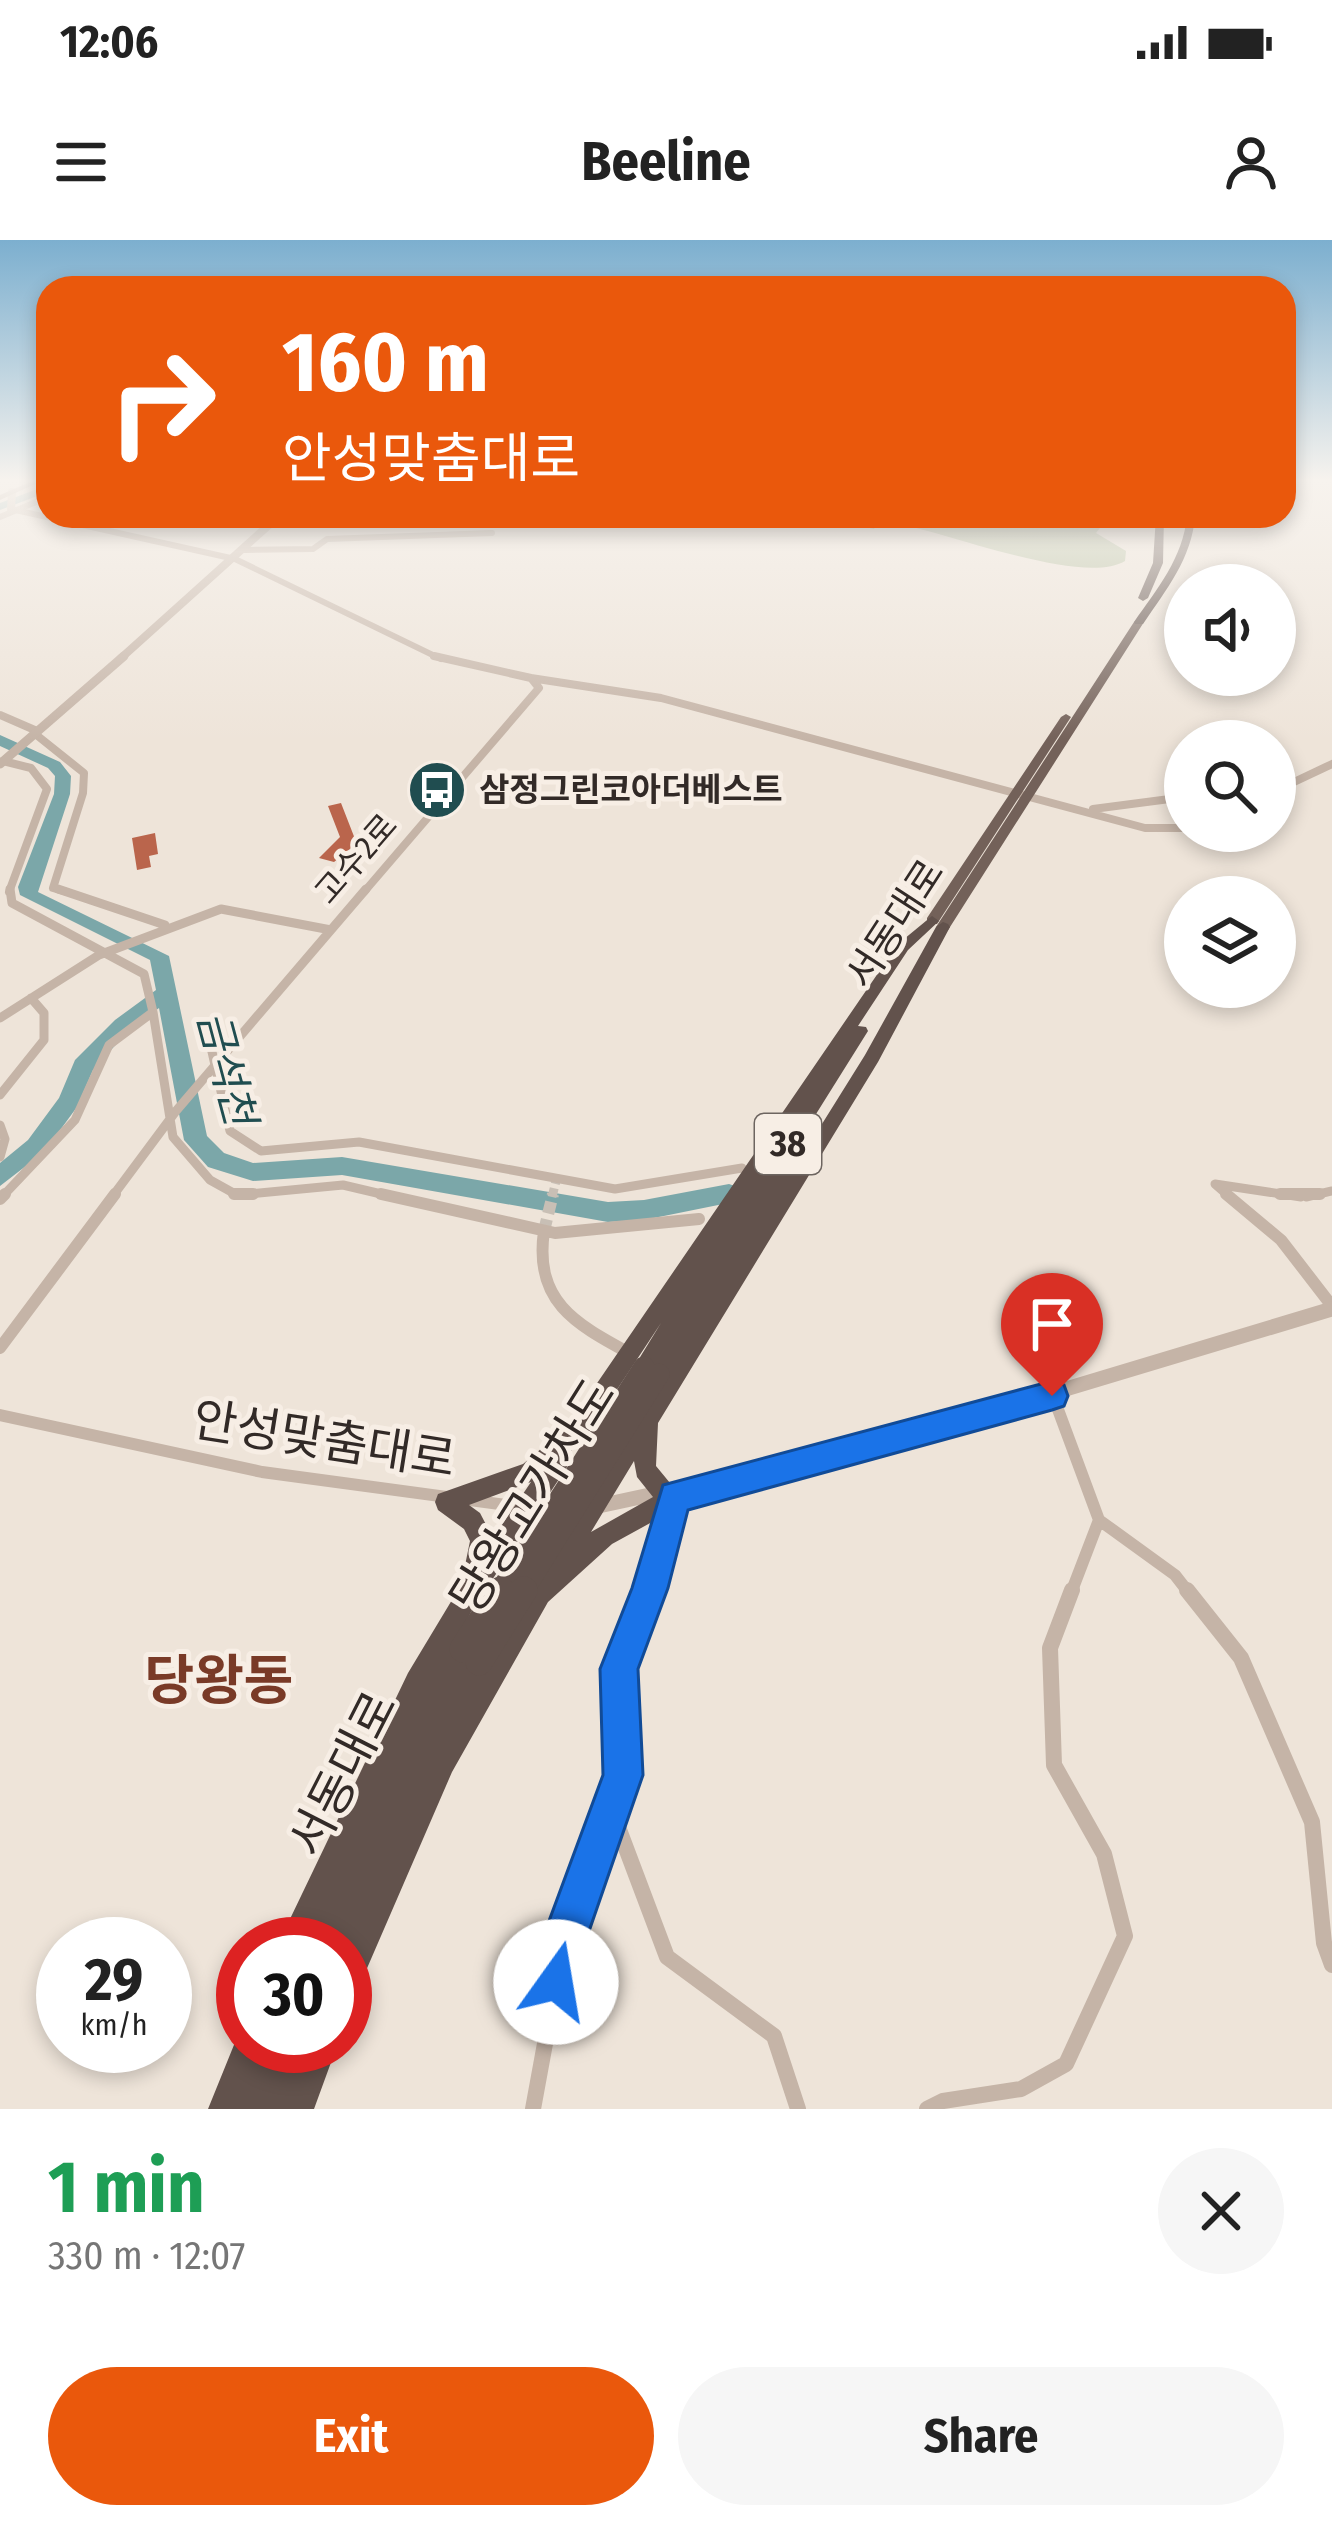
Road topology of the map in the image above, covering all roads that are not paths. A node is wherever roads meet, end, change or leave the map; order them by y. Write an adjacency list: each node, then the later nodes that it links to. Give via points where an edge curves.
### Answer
1 (227, 566): 8 (street)
2 (250, 566): 6 (street, via 439,659)
3 (1156, 566): 5 (highway, 서동대로 / 38)
4 (1174, 566): 5 (highway, 서동대로 / 38)
5 (1134, 621): 12 (main road, 서동대로 / 38)
6 (531, 678): 12 (street, via 661,698); 18 (street, 고수2로, via 539,688)
7 (0, 716): 8 (street)
8 (34, 734): 9 (street); 17 (street, via 84,773 52,888)
9 (4, 760): 19 (street, via 32,767 47,789 8,894 12,903)
10 (1332, 764): 11 (street)
11 (1296, 781)
12 (1020, 798): 14 (street); 16 (main road, 서동대로 / 38)
13 (1164, 800): 14 (street)
14 (1082, 810): 15 (street)
15 (1164, 828)
16 (937, 924): 36 (highway, 서동대로 / 38); 36 (highway, via 903,947); 39 (highway, via 872,1058)
17 (163, 928): 18 (street, via 221,909); 19 (street)
18 (331, 930): 24 (street, 고수2로)
19 (111, 950): 20 (street); 21 (street, via 145,974)
20 (32, 998): 22 (street); 25 (street, via 44,1013 44,1040)
21 (152, 1007): 26 (street); 31 (street, via 109,1045 75,1120)
22 (0, 1018)
23 (209, 1043): 24 (street)
24 (213, 1070): 26 (street, 고수2로); 29 (street, via 230,1131 261,1151 359,1142 615,1189)
25 (0, 1094)
26 (172, 1117): 33 (street, via 185,1156 237,1195 343,1185); 35 (street, 고수2로)
27 (0, 1125): 28 (street)
28 (0, 1157)
29 (742, 1168)
30 (1332, 1191): 34 (street, via 1304,1197 1215,1184 1281,1240)
31 (0, 1199)
32 (699, 1219): 33 (street)
33 (544, 1231): 36 (street, via 539,1251 550,1294 572,1322)
34 (1332, 1307): 37 (street, 안성맞춤대로)
35 (0, 1348)
36 (644, 1365): 40 (highway); 48 (highway, 당왕고가차도 / 38, bridge)
37 (1052, 1396): 41 (street, 안성맞춤대로); 45 (street)
38 (0, 1415): 42 (street, 안성맞춤대로, via 289,1479)
39 (647, 1421): 41 (highway, via 645,1469); 44 (highway)
40 (575, 1434): 42 (highway, via 530,1472); 43 (highway)
41 (675, 1497): 44 (street, 안성맞춤대로); 47 (highway, via 604,1536); 49 (street, via 619,1669 623,1775)
42 (446, 1502): 43 (street, 안성맞춤대로); 46 (highway, via 482,1540)
43 (538, 1508): 44 (street, 안성맞춤대로); 46 (highway)
44 (592, 1508): 47 (highway)
45 (1099, 1520): 54 (street, via 1175,1575 1241,1658 1312,1822); 65 (street, via 1050,1648 1054,1765 1104,1854 1125,1936 1066,2064 1021,2089)
46 (472, 1589): 50 (highway, via 417,1682)
47 (540, 1594): 53 (highway, via 443,1763)
48 (471, 1655): 51 (highway, 서동대로 / 38, via 382,1796); 52 (highway, 서동대로 / 38)
49 (612, 1811): 63 (street, via 564,1940); 64 (street, via 667,1957 774,2036)
50 (303, 1917)
51 (326, 1917)
52 (351, 1917)
53 (372, 1925)
54 (1332, 1965)
55 (238, 2073): 59 (highway)
56 (264, 2073): 60 (highway)
57 (287, 2073): 61 (highway)
58 (312, 2073): 62 (highway)
59 (224, 2109)
60 (250, 2109)
61 (273, 2109)
62 (298, 2109)
63 (533, 2109)
64 (798, 2109)
65 (927, 2109)

